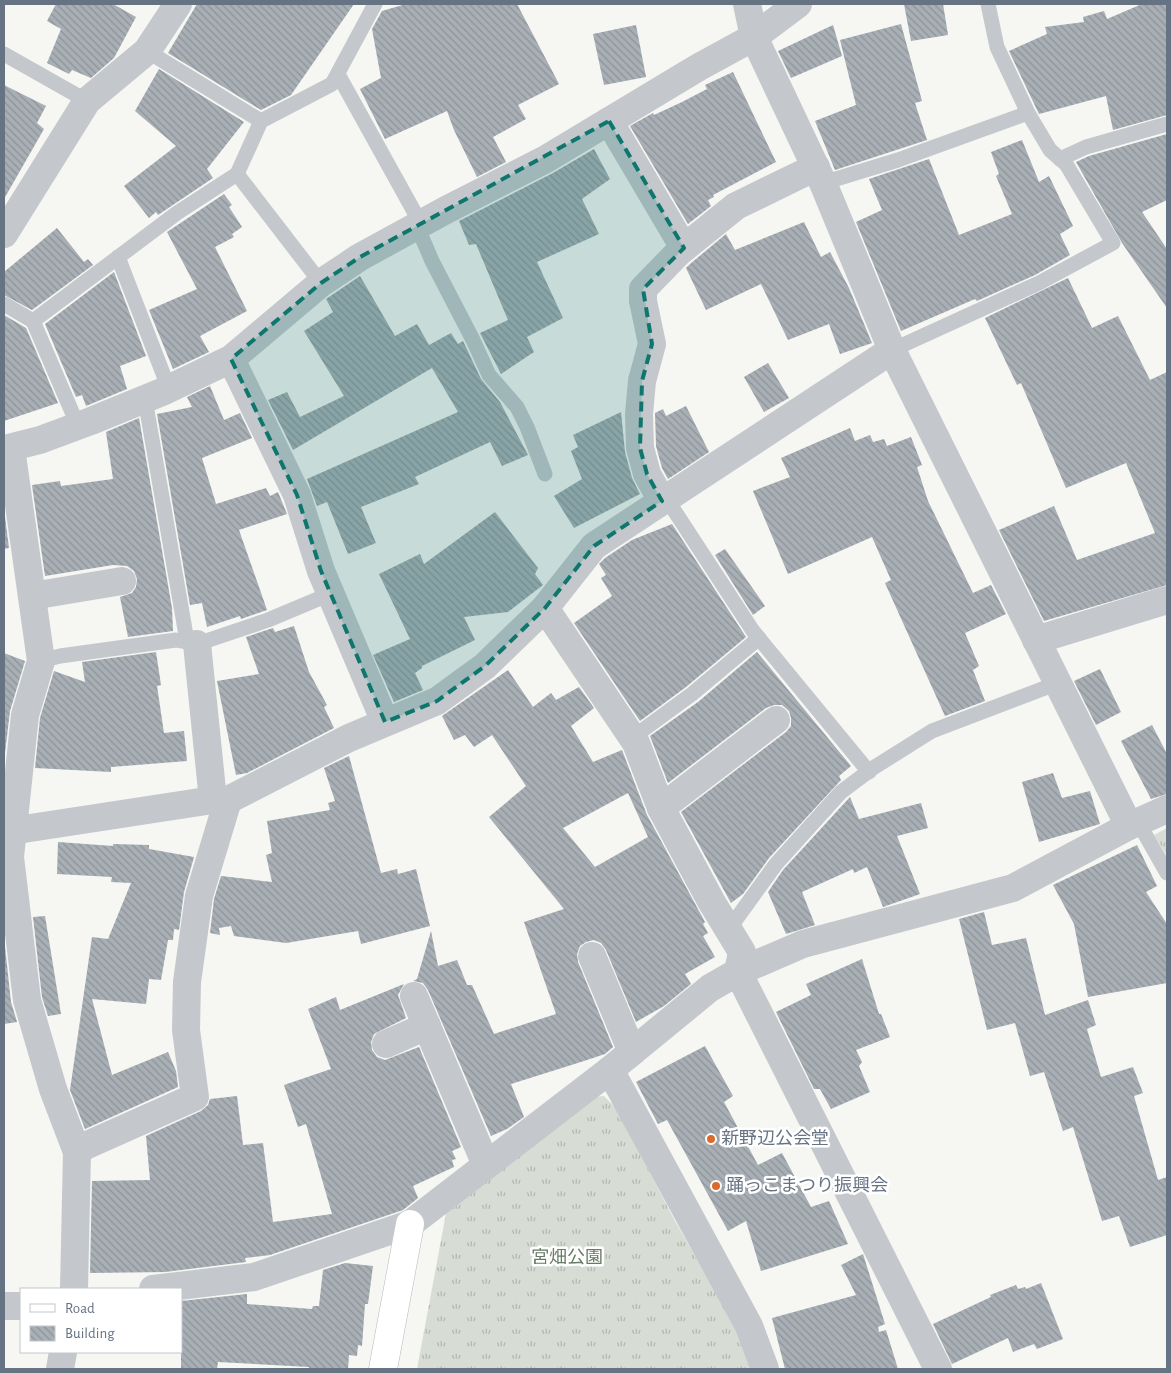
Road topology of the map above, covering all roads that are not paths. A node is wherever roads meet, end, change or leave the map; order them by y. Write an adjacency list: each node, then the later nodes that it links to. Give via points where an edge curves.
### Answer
1 (178, 4): 7 (street)
2 (375, 4): 9 (lane)
3 (748, 4): 6 (street)
4 (798, 4): 6 (street)
5 (988, 4): 11 (lane, via 997,47)
6 (754, 37): 12 (street); 17 (street)
7 (147, 51): 10 (street); 13 (lane)
8 (4, 54): 10 (lane)
9 (338, 76): 13 (lane, via 332,84); 18 (lane)
10 (87, 101): 19 (street)
11 (1028, 113): 15 (lane, via 1050,150); 17 (lane, via 898,160)
12 (609, 120): 18 (street, via 546,159); 20 (street)
13 (261, 121): 16 (lane)
14 (1167, 124): 15 (lane, via 1086,147)
15 (1060, 159): 25 (lane, via 1113,242 1039,283)
16 (236, 174): 21 (lane); 22 (lane)
17 (819, 175): 20 (street, via 736,206); 25 (street)
18 (419, 225): 22 (street, via 360,257); 30 (lane, via 432,261 489,375 521,414)
19 (4, 234)
20 (684, 248): 31 (street, via 643,289 652,344 642,380 640,448 647,474)
21 (118, 257): 24 (lane); 27 (lane)
22 (321, 283): 26 (street)
23 (4, 304): 24 (lane)
24 (33, 322): 28 (lane)
25 (892, 350): 31 (street); 38 (street)
26 (231, 359): 27 (street); 33 (street, via 297,495)
27 (157, 394): 28 (street); 39 (lane)
28 (78, 426): 29 (street)
29 (7, 449): 34 (street)
30 (544, 474)
31 (664, 500): 36 (street, via 594,546); 37 (lane)
32 (122, 581): 34 (street)
33 (330, 594): 39 (lane, via 268,620); 43 (street)
34 (32, 596): 40 (street)
35 (1167, 600): 38 (street)
36 (545, 608): 43 (street, via 484,666 437,701); 44 (street)
37 (759, 638): 44 (lane, via 692,694); 45 (lane)
38 (1036, 640): 41 (street)
39 (192, 643): 40 (lane, via 176,640 68,654); 46 (street)
40 (41, 661): 50 (street, via 25,715 15,818)
41 (1058, 683): 45 (lane, via 932,732); 49 (street)
42 (776, 720): 47 (street)
43 (385, 722): 46 (street)
44 (632, 738): 47 (street)
45 (869, 772): 52 (lane, via 841,792 776,864)
46 (220, 800): 50 (street); 61 (street, via 199,896 186,982 186,1030 195,1097)
47 (662, 808): 52 (street)
48 (1167, 808): 49 (street)
49 (1134, 824): 51 (lane); 54 (street, via 1014,888 803,944)
50 (8, 831): 56 (street)
51 (1167, 873)
52 (729, 929): 54 (street, via 742,952)
53 (592, 956): 59 (street)
54 (738, 972): 59 (street, via 710,988); 72 (street)
55 (414, 996): 57 (street)
56 (15, 1001): 61 (street)
57 (427, 1026): 58 (street); 62 (street)
58 (386, 1044)
59 (632, 1052): 60 (street)
60 (610, 1070): 62 (street); 71 (street, via 748,1326)
61 (77, 1152): 64 (street)
62 (486, 1165): 63 (street)
63 (410, 1224): 65 (street, via 254,1277); 70 (street)
64 (74, 1288)
65 (161, 1288)
66 (4, 1306): 67 (street)
67 (20, 1306)
68 (64, 1353): 69 (street)
69 (60, 1369)
70 (383, 1369)
71 (765, 1369)
72 (938, 1369)

